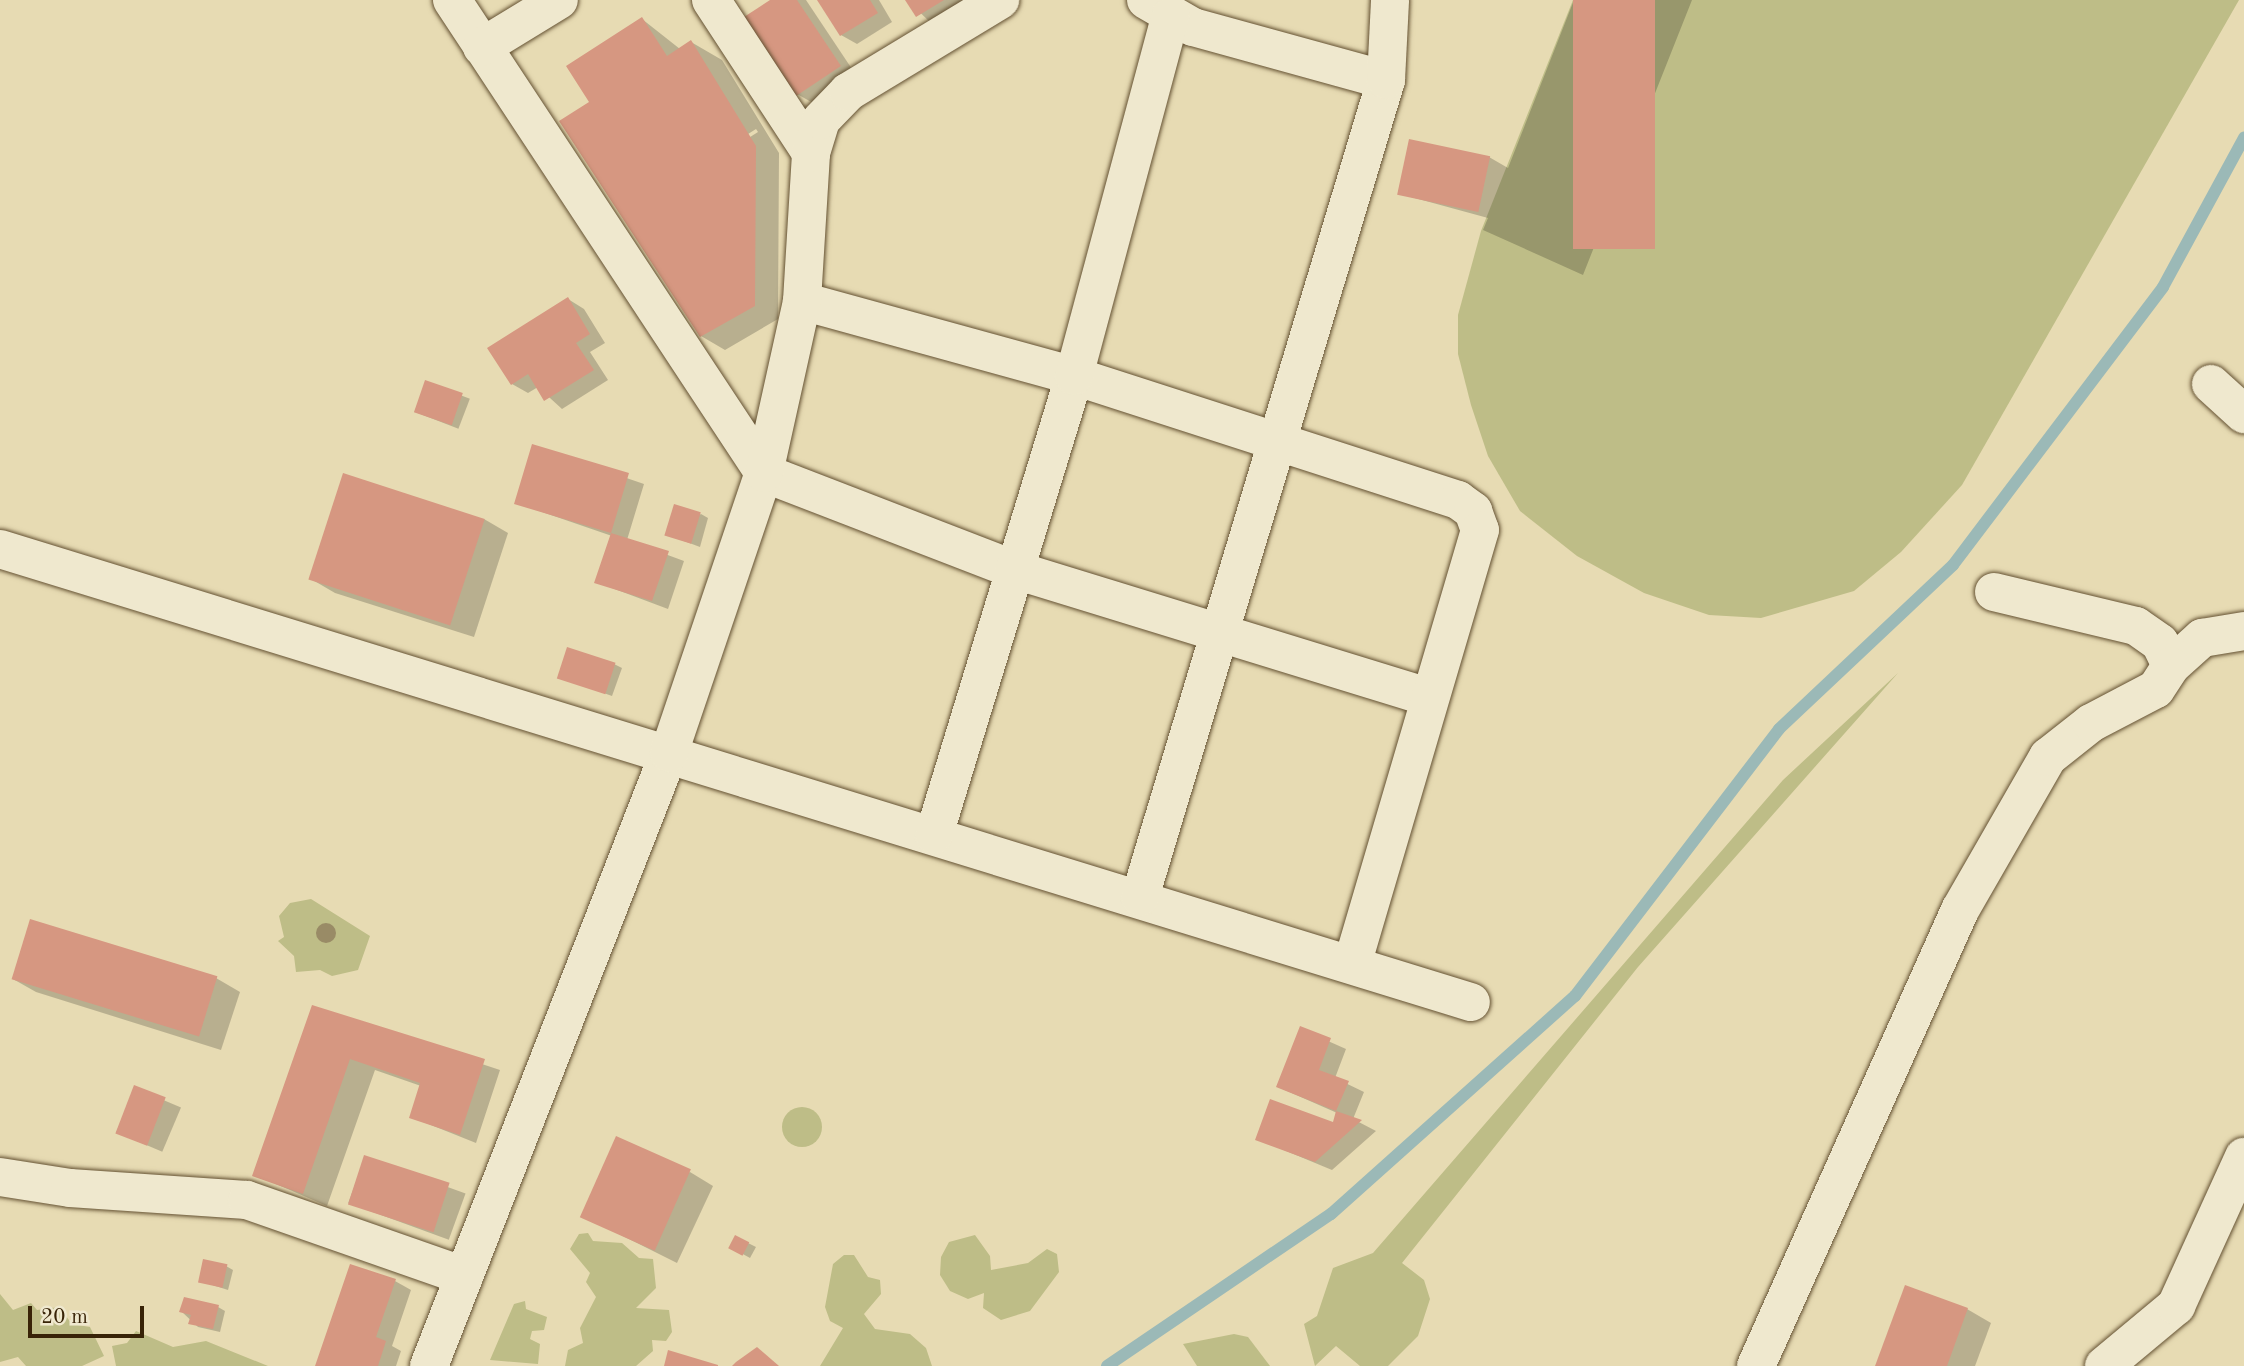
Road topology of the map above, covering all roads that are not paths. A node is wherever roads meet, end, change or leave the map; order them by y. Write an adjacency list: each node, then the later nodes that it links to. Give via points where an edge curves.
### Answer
1 (452, 0): 7 (street)
2 (559, 0): 7 (street)
3 (710, 0): 9 (street)
4 (1000, 0): 9 (street, via 848,92 821,120)
5 (1391, 0): 8 (street)
6 (1158, 9): 8 (street); 11 (street)
7 (482, 47): 15 (street)
8 (1386, 80): 14 (street)
9 (811, 153): 10 (street)
10 (802, 301): 11 (street); 15 (street)
11 (1074, 376): 14 (street); 17 (street)
12 (2211, 384): 13 (street)
13 (2244, 414)
14 (1275, 440): 20 (street); 22 (street, via 1458,500 1473,511 1480,530)
15 (764, 473): 17 (street); 23 (street)
16 (0, 548): 23 (street)
17 (1015, 570): 20 (street); 24 (street)
18 (1994, 592): 21 (street, via 2136,626 2160,643)
19 (2244, 631): 21 (street, via 2202,638)
20 (1221, 634): 22 (street); 25 (street)
21 (2171, 666): 32 (street, via 2156,689 2091,723 2048,757 1961,910)
22 (1430, 698): 26 (street)
23 (669, 753): 24 (street); 30 (street)
24 (934, 835): 25 (street)
25 (1140, 897): 26 (street)
26 (1352, 964): 27 (street)
27 (1471, 1002)
28 (2244, 1157): 33 (street, via 2176,1306)
29 (0, 1177): 30 (street, via 70,1188 247,1200)
30 (464, 1276): 31 (street)
31 (429, 1366)
32 (1756, 1366)
33 (2104, 1366)

